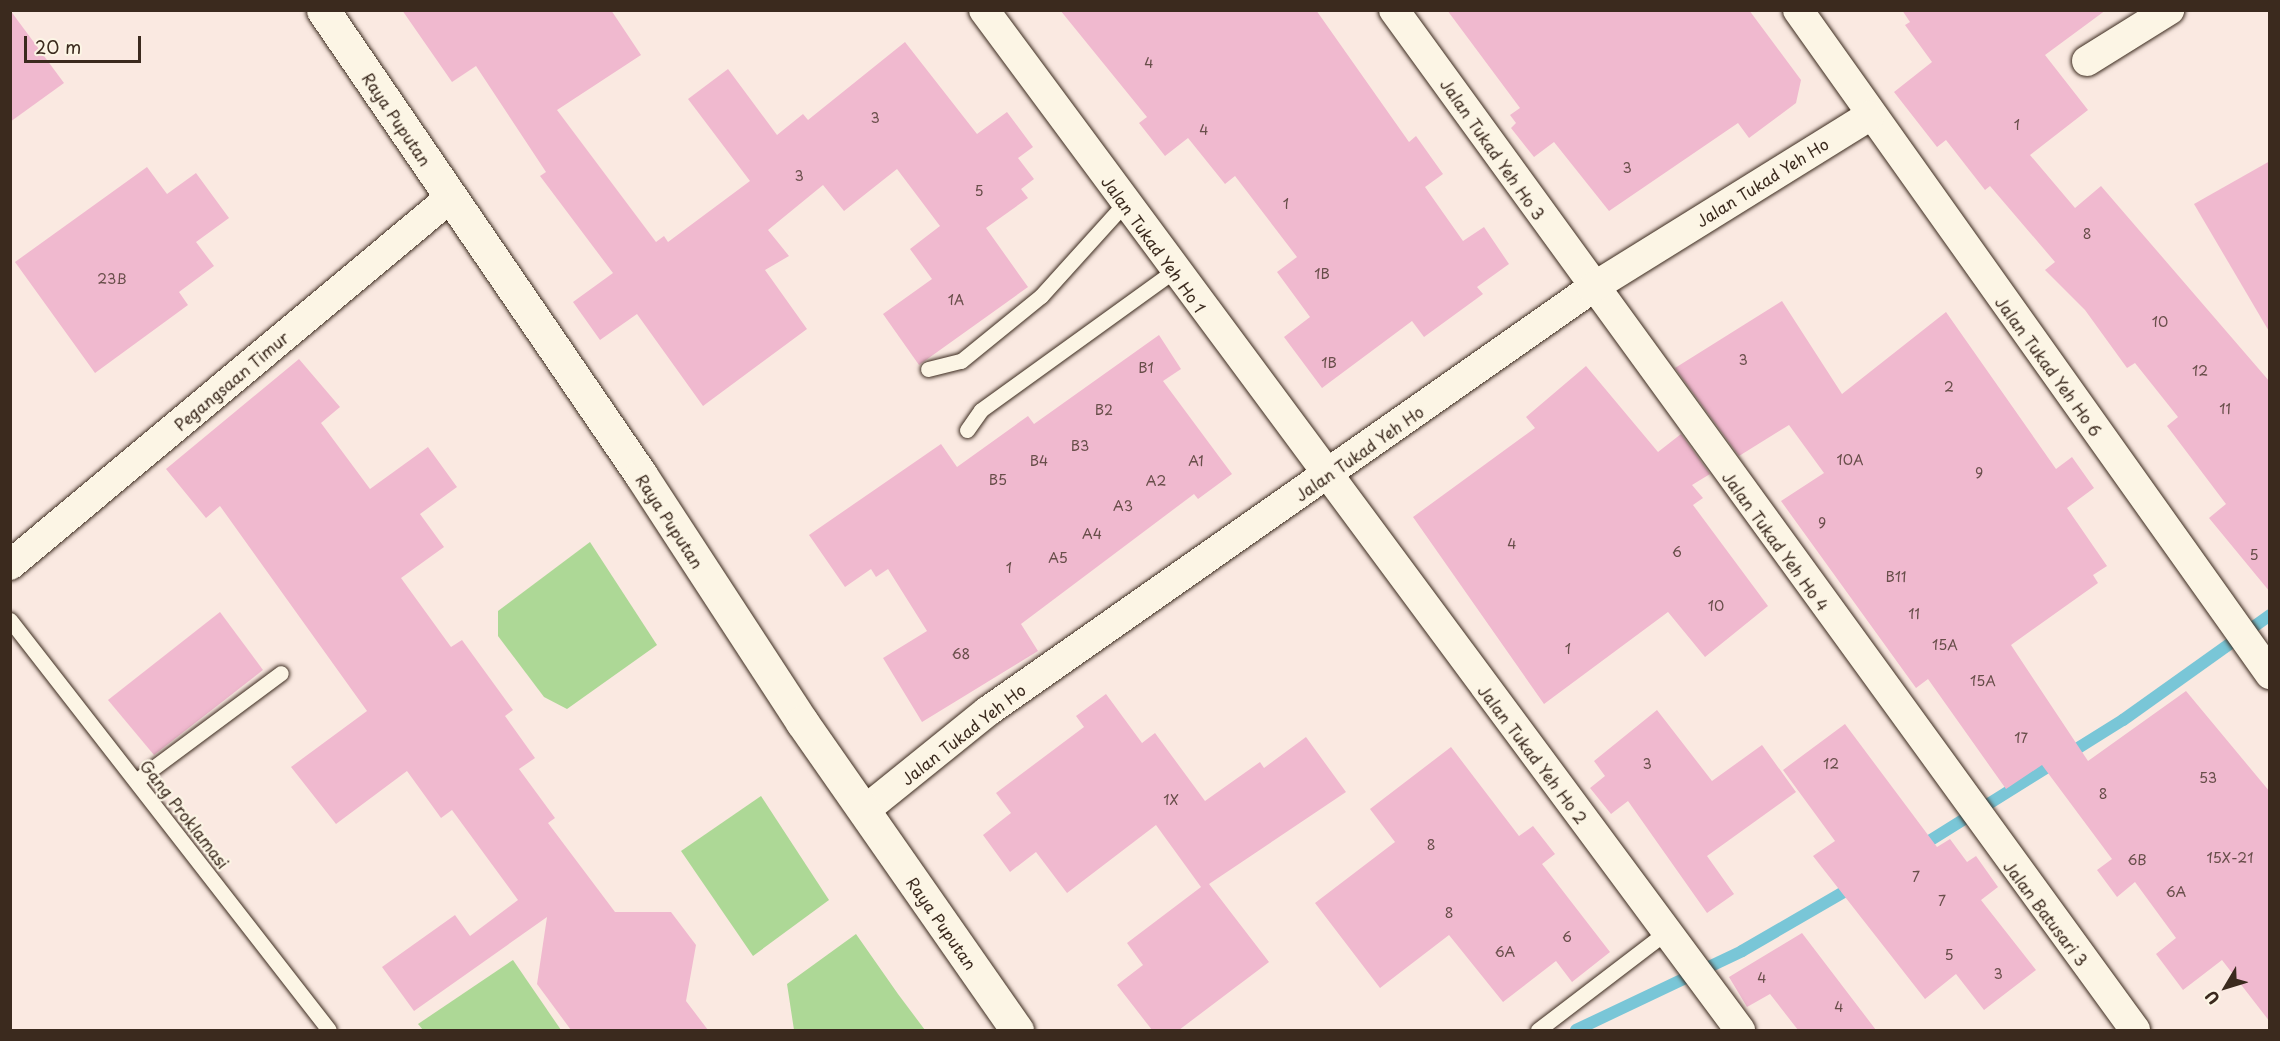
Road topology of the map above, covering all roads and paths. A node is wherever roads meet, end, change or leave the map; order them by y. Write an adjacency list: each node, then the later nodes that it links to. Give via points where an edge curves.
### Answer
1 (323, 10): 8 (main road, Raya Puputan)
2 (984, 10): 9 (street, Jalan Tukad Yeh Ho 1)
3 (1394, 10): 11 (street, Jalan Tukad Yeh Ho 3)
4 (1798, 10): 7 (street, Jalan Tukad Yeh Ho 6)
5 (2169, 10): 6 (street)
6 (2088, 61)
7 (1869, 116): 11 (street, Jalan Tukad Yeh Ho); 18 (street, Jalan Tukad Yeh Ho 6)
8 (451, 197): 15 (street, Pegangsaan Timur); 21 (main road, Raya Puputan)
9 (1124, 204): 10 (street, Jalan Tukad Yeh Ho 1); 12 (lane, via 1041,296 961,361)
10 (1174, 271): 13 (lane, via 981,410); 14 (street, Jalan Tukad Yeh Ho 1)
11 (1592, 288): 14 (street, Jalan Tukad Yeh Ho); 20 (street, Jalan Tukad Yeh Ho 4)
12 (928, 369)
13 (967, 430)
14 (1325, 477): 21 (street, Jalan Tukad Yeh Ho, via 988,711); 22 (street, Jalan Tukad Yeh Ho 2)
15 (10, 565)
16 (10, 620): 19 (lane, Gang Proklamasi)
17 (281, 673): 19 (lane)
18 (2269, 674)
19 (137, 780): 24 (lane, Gang Proklamasi)
20 (1960, 795): 27 (street, Jalan Batusari 3)
21 (864, 811): 25 (main road, Raya Puputan)
22 (1672, 940): 23 (street, Jalan Tukad Yeh Ho 2); 26 (lane)
23 (1736, 1024)
24 (329, 1030)
25 (1017, 1030)
26 (1538, 1030)
27 (2135, 1030)

